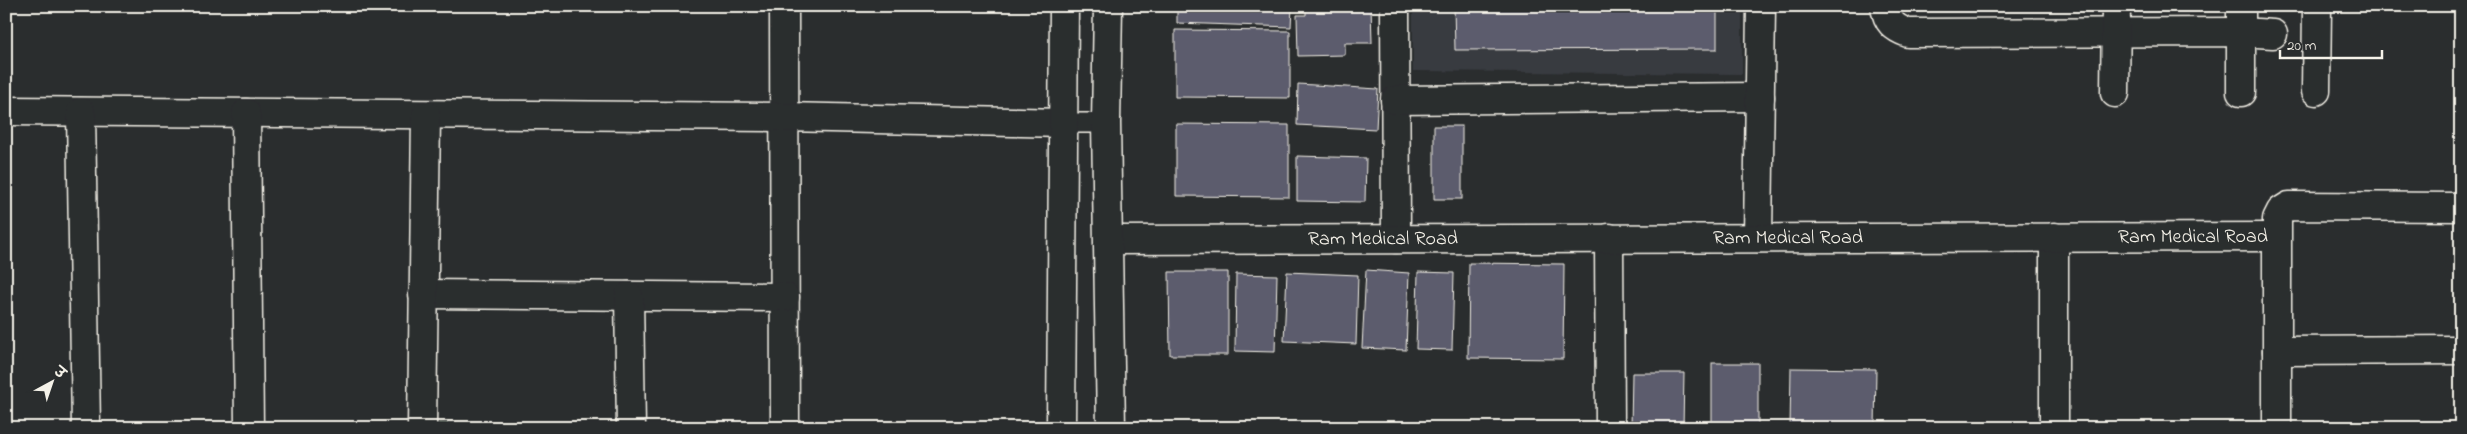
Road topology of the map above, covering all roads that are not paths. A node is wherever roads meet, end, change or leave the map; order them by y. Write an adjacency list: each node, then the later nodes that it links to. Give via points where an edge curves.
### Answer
1 (784, 6): 20 (street)
2 (1064, 6): 22 (street)
3 (1108, 6): 21 (street)
4 (1395, 6): 15 (street)
5 (1761, 6): 14 (street)
6 (1885, 6): 8 (street, via 1886,17 1894,28 1908,33)
7 (2317, 6): 11 (street)
8 (2116, 19): 9 (street); 13 (street)
9 (2241, 19): 10 (street); 12 (street)
10 (2274, 34)
11 (2316, 91)
12 (2241, 92)
13 (2115, 93)
14 (1760, 97): 15 (street); 27 (street)
15 (1395, 100): 28 (street)
16 (6, 111): 17 (street)
17 (81, 112): 18 (street); 35 (street)
18 (246, 113): 19 (street); 36 (street)
19 (426, 115): 20 (street); 30 (street)
20 (784, 117): 22 (street); 32 (street)
21 (1106, 123): 22 (lane); 29 (street)
22 (1063, 124): 40 (street)
23 (2461, 207): 25 (street, via 2289,206 2277,219)
24 (2054, 237): 25 (street, Ram Medical Road); 27 (street, Ram Medical Road); 43 (street)
25 (2276, 237): 34 (street, Ram Medical Road)
26 (1609, 238): 27 (street, Ram Medical Road); 28 (street, Ram Medical Road); 42 (street)
27 (1758, 238)
28 (1396, 239): 29 (street, Ram Medical Road)
29 (1109, 240): 41 (street)
30 (423, 294): 31 (street); 37 (street)
31 (629, 296): 32 (street); 38 (street)
32 (785, 297): 39 (street)
33 (2461, 350): 34 (street)
34 (2277, 351): 44 (street, Ram Medical Road)
35 (86, 428)
36 (249, 428)
37 (422, 428)
38 (631, 428)
39 (785, 428)
40 (1061, 428)
41 (1111, 428)
42 (1610, 428)
43 (2054, 428)
44 (2277, 428)

